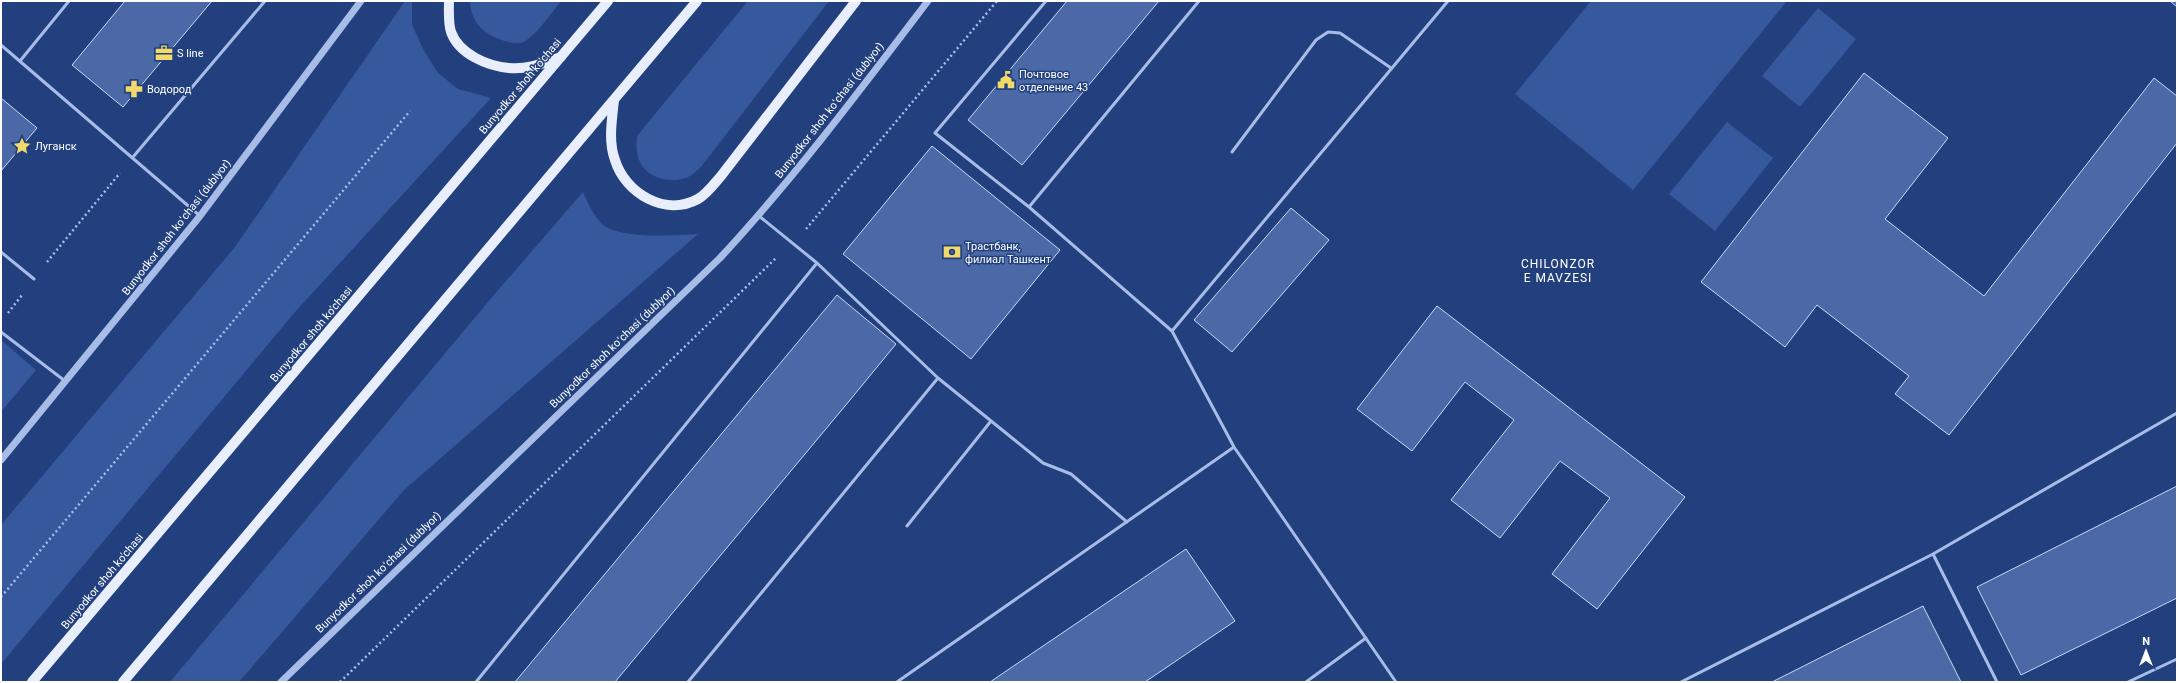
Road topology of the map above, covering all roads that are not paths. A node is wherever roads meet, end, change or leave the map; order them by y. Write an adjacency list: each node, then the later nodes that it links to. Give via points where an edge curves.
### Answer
1 (69, 1): 14 (lane)
2 (265, 1): 18 (lane)
3 (361, 1): 20 (street, Bunyodkor shoh koʻchasi (dublyor))
4 (450, 1): 13 (main road, via 451,32 463,50 485,63 510,68 535,66)
5 (608, 1): 13 (main road, Bunyodkor shoh ko'chasi)
6 (697, 1): 16 (main road)
7 (856, 1): 16 (main road, via 721,176 698,199 677,204 654,201 633,190 625,181 618,171 612,148)
8 (928, 1): 21 (street, Bunyodkor shoh koʻchasi (dublyor), via 801,166)
9 (1046, 1): 19 (lane, via 935,133)
10 (1199, 1): 19 (lane)
11 (1448, 1): 15 (lane)
12 (1, 45): 14 (lane)
13 (561, 57): 38 (main road, Bunyodkor shoh ko'chasi)
14 (20, 61): 18 (lane)
15 (1391, 68): 17 (lane, via 1340,33 1328,32 1316,40); 25 (lane)
16 (614, 100): 39 (main road)
17 (1232, 152)
18 (133, 157): 20 (lane)
19 (1029, 206): 25 (lane)
20 (200, 216): 28 (street, Bunyodkor shoh koʻchasi (dublyor))
21 (759, 216): 23 (lane); 40 (street, Bunyodkor shoh koʻchasi (dublyor), via 720,258)
22 (1, 252): 24 (lane)
23 (817, 263): 27 (lane); 41 (lane)
24 (34, 279)
25 (1172, 330): 31 (lane)
26 (1, 332): 28 (lane)
27 (938, 378): 30 (lane); 42 (lane)
28 (66, 382): 32 (street, Bunyodkor shoh koʻchasi (dublyor))
29 (2177, 413): 35 (lane)
30 (992, 421): 33 (lane, via 1043,463 1071,474); 34 (lane)
31 (1234, 447): 33 (lane); 36 (lane)
32 (1, 460)
33 (1127, 522): 43 (lane)
34 (907, 526)
35 (1933, 554): 46 (lane); 47 (lane)
36 (1366, 638): 44 (lane); 45 (lane)
37 (2177, 659): 48 (lane)
38 (32, 682)
39 (123, 682)
40 (281, 682)
41 (476, 682)
42 (688, 682)
43 (897, 682)
44 (1306, 682)
45 (1396, 682)
46 (1681, 682)
47 (1997, 682)
48 (2128, 682)

